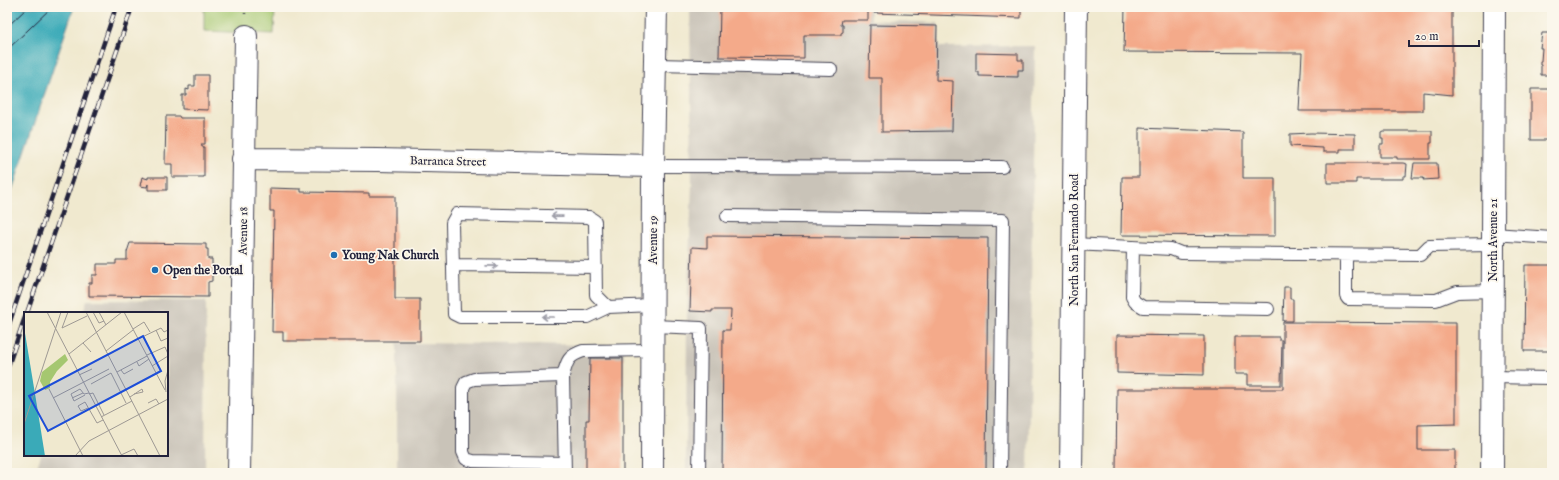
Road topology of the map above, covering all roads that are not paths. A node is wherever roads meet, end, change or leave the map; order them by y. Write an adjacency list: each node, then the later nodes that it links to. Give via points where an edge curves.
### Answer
1 (656, 7): 5 (street, Avenue 19)
2 (1076, 7): 13 (street, North San Fernando Road)
3 (1494, 7): 12 (street, North Avenue 21)
4 (246, 36): 7 (street, Avenue 18)
5 (656, 65): 6 (lane); 8 (street, Avenue 19)
6 (832, 69)
7 (243, 159): 8 (street, Barranca Street); 27 (street, Avenue 18)
8 (654, 166): 9 (lane); 21 (street, Avenue 19)
9 (1002, 167)
10 (727, 216): 30 (lane, via 1003,220)
11 (1552, 238): 12 (lane)
12 (1493, 240): 15 (lane, via 1429,246 1420,256); 18 (street, North Avenue 21)
13 (1074, 244): 14 (lane); 31 (street, North San Fernando Road)
14 (1133, 247): 15 (lane, via 1171,249 1181,253); 20 (lane, via 1132,297 1143,307)
15 (1346, 255): 18 (lane, via 1348,299 1436,300 1457,292)
16 (453, 265): 17 (lane, one-way to 17); 17 (lane, one-way to 16, via 595,221 589,217 457,214 452,223); 19 (lane, one-way to 16, via 587,317 460,318 454,314)
17 (596, 267): 19 (lane, via 596,294)
18 (1493, 291): 24 (street, North Avenue 21)
19 (608, 307): 21 (lane)
20 (1268, 309)
21 (653, 316): 22 (street, Avenue 19); 29 (lane, via 701,328)
22 (653, 350): 23 (lane, via 583,351 573,354); 28 (street, Avenue 19)
23 (563, 376): 26 (lane); 26 (lane, via 474,379 466,382 463,388 463,452 466,459 473,461)
24 (1493, 377): 25 (lane); 32 (street, North Avenue 21)
25 (1552, 378)
26 (565, 468)
27 (239, 473)
28 (652, 473)
29 (700, 473)
30 (1000, 473)
31 (1071, 473)
32 (1492, 473)

